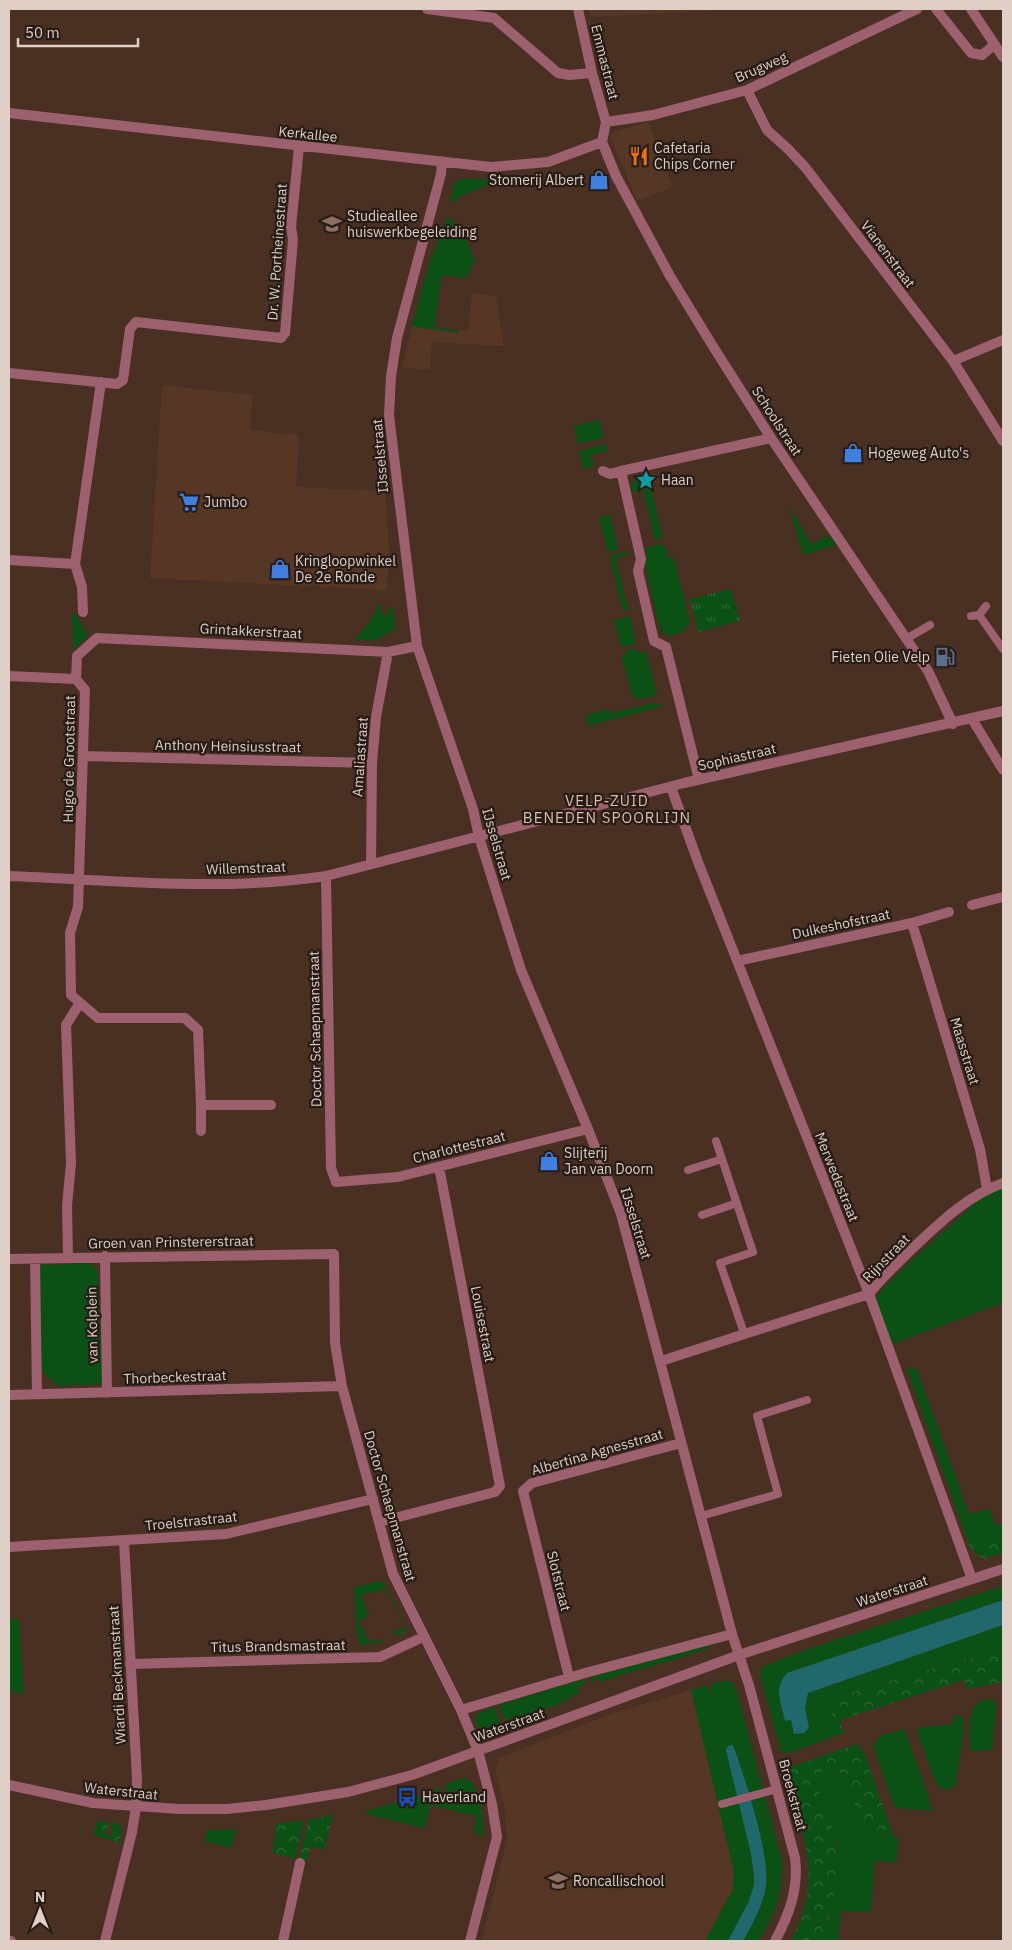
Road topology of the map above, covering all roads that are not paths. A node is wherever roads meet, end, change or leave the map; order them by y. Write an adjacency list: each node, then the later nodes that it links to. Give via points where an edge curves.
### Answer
1 (427, 9): 8 (street, via 494,18 558,73)
2 (578, 9): 8 (street, Emmastraat)
3 (917, 9): 9 (street, Brugweg)
4 (936, 9): 6 (street, via 971,53 982,55)
5 (971, 9): 6 (street)
6 (994, 45): 7 (street)
7 (1003, 57)
8 (592, 73): 11 (street, Emmastraat)
9 (747, 90): 11 (street, Brugweg, via 653,115); 16 (street, Vianenstraat, via 767,130 805,167)
10 (9, 113): 13 (street, Kerkallee)
11 (606, 122): 12 (street)
12 (602, 142): 14 (street, Kerkallee, via 548,162 491,167); 19 (street, Schoolstraat, via 616,176 670,276)
13 (299, 147): 14 (street, Kerkallee); 18 (street, Dr. W. Portheinestraat, via 291,227 292,252 281,338 136,322 130,328 123,380 117,384)
14 (442, 162): 30 (street, IJsselstraat, via 397,338 389,415)
15 (1003, 340): 16 (street)
16 (953, 361): 20 (street, Vianenstraat)
17 (9, 373): 18 (street)
18 (101, 382): 24 (street)
19 (771, 438): 22 (street); 28 (street, Schoolstraat)
20 (1003, 441)
21 (603, 471): 22 (street, via 610,474)
22 (621, 471): 41 (street, via 640,553 638,571 654,642 666,646)
23 (9, 560): 24 (street)
24 (75, 564): 26 (street, via 82,587)
25 (986, 606): 31 (lane, via 975,616)
26 (83, 612)
27 (930, 625): 28 (lane)
28 (906, 639): 37 (street, Schoolstraat, via 928,671)
29 (85, 646): 32 (street, Grintakkerstraat, via 97,638 117,638); 34 (street, Hugo de Grootstraat, via 76,656)
30 (417, 646): 32 (street, Grintakkerstraat); 43 (street, IJsselstraat, via 473,809)
31 (1003, 649)
32 (388, 652): 39 (street, Amaliastraat, via 376,717)
33 (9, 676): 34 (street)
34 (76, 679): 38 (street, Hugo de Grootstraat, via 85,690)
35 (1003, 711): 36 (street, Sophiastraat)
36 (972, 719): 37 (street, Sophiastraat); 40 (street)
37 (953, 724): 41 (street, Sophiastraat)
38 (83, 756): 39 (street, Anthony Heinsiusstraat); 47 (street, Hugo de Grootstraat)
39 (372, 763): 44 (street, Amaliastraat)
40 (1003, 770)
41 (699, 780): 42 (street, Sophiastraat)
42 (671, 787): 43 (street, Sophiastraat, via 503,829); 52 (street, Merwedestraat)
43 (479, 838): 44 (street, Willemstraat); 56 (street, IJsselstraat, via 521,970)
44 (371, 864): 46 (street, Willemstraat)
45 (9, 876): 47 (street, Willemstraat)
46 (326, 876): 47 (street, Willemstraat, via 292,881 191,883); 62 (street, Doctor Schaepmanstraat, via 331,1168)
47 (80, 879): 53 (street, Hugo de Grootstraat, via 78,907 70,932 71,995)
48 (1003, 897): 49 (street)
49 (972, 905)
50 (949, 912): 51 (street, Dulkeshofstraat)
51 (912, 923): 52 (street, Dulkeshofstraat); 64 (street, Maasstraat, via 980,1149)
52 (737, 961): 72 (street, Merwedestraat)
53 (80, 1003): 54 (street, via 98,1018 185,1018 198,1030); 69 (street, via 66,1025 71,1164 67,1206)
54 (201, 1105): 55 (street); 57 (street)
55 (271, 1105)
56 (588, 1129): 60 (street, Charlottestraat); 74 (street, IJsselstraat, via 621,1214)
57 (201, 1131)
58 (716, 1141): 59 (lane)
59 (722, 1159): 61 (lane); 65 (lane)
60 (439, 1167): 62 (street, Charlottestraat, via 398,1176); 84 (street, Louisestraat, via 500,1486 495,1492)
61 (688, 1170)
62 (336, 1182)
63 (1003, 1183): 64 (street, Rijnstraat)
64 (987, 1189): 72 (street, Rijnstraat, via 950,1213)
65 (737, 1203): 66 (lane); 73 (lane, via 753,1252 720,1262)
66 (702, 1215)
67 (334, 1254): 68 (street, Groen van Prinstererstraat); 75 (street, Doctor Schaepmanstraat, via 335,1343)
68 (105, 1256): 69 (street, Groen van Prinstererstraat); 76 (street, van Kolplein)
69 (68, 1257): 70 (street, Groen van Prinstererstraat)
70 (35, 1258): 71 (street, Groen van Prinstererstraat); 77 (street)
71 (9, 1259)
72 (869, 1294): 73 (street, Rijnstraat); 88 (street, Merwedestraat)
73 (744, 1333): 74 (street, Rijnstraat)
74 (661, 1361): 80 (street, IJsselstraat)
75 (342, 1386): 76 (street, Thorbeckestraat); 82 (street, Doctor Schaepmanstraat)
76 (107, 1393): 77 (street, Thorbeckestraat)
77 (37, 1394): 78 (street, Thorbeckestraat)
78 (9, 1395)
79 (807, 1400): 83 (lane, via 757,1416 778,1494)
80 (681, 1443): 81 (street, Albertina Agnesstraat, via 532,1483); 83 (street, IJsselstraat)
81 (523, 1491): 93 (street, Slotstraat)
82 (373, 1499): 84 (street, Doctor Schaepmanstraat); 85 (street, Troelstrastraat, via 226,1534)
83 (701, 1516): 89 (street, IJsselstraat)
84 (379, 1522): 90 (street, Doctor Schaepmanstraat, via 393,1574)
85 (124, 1541): 86 (street, Troelstrastraat); 92 (street, Wiardi Beckmanstraat)
86 (9, 1547)
87 (1003, 1569): 88 (street, Waterstraat)
88 (972, 1580): 91 (street, Waterstraat)
89 (732, 1634): 91 (street, IJsselstraat); 93 (street, Waterstraat)
90 (423, 1637): 92 (street, Titus Brandsmastraat, via 380,1657); 94 (street, Doctor Schaepmanstraat)
91 (739, 1655): 95 (street, Waterstraat); 97 (street, Broekstraat)
92 (130, 1664): 99 (street, Wiardi Beckmanstraat)
93 (569, 1677): 94 (street, Waterstraat)
94 (461, 1710): 95 (street, Doctor Schaepmanstraat)
95 (478, 1751): 99 (street, Waterstraat, via 412,1775 302,1800 227,1809); 104 (street, Doctor Schaepmanstraat, via 497,1837)
96 (9, 1785): 99 (street, Waterstraat, via 93,1803)
97 (777, 1789): 98 (lane); 105 (street, Broekstraat, via 795,1858 796,1878 790,1911)
98 (725, 1803)
99 (136, 1807): 102 (street)
100 (300, 1863): 101 (street)
101 (284, 1940): 103 (street)
102 (105, 1941)
103 (296, 1941)
104 (470, 1941)
105 (774, 1941)

